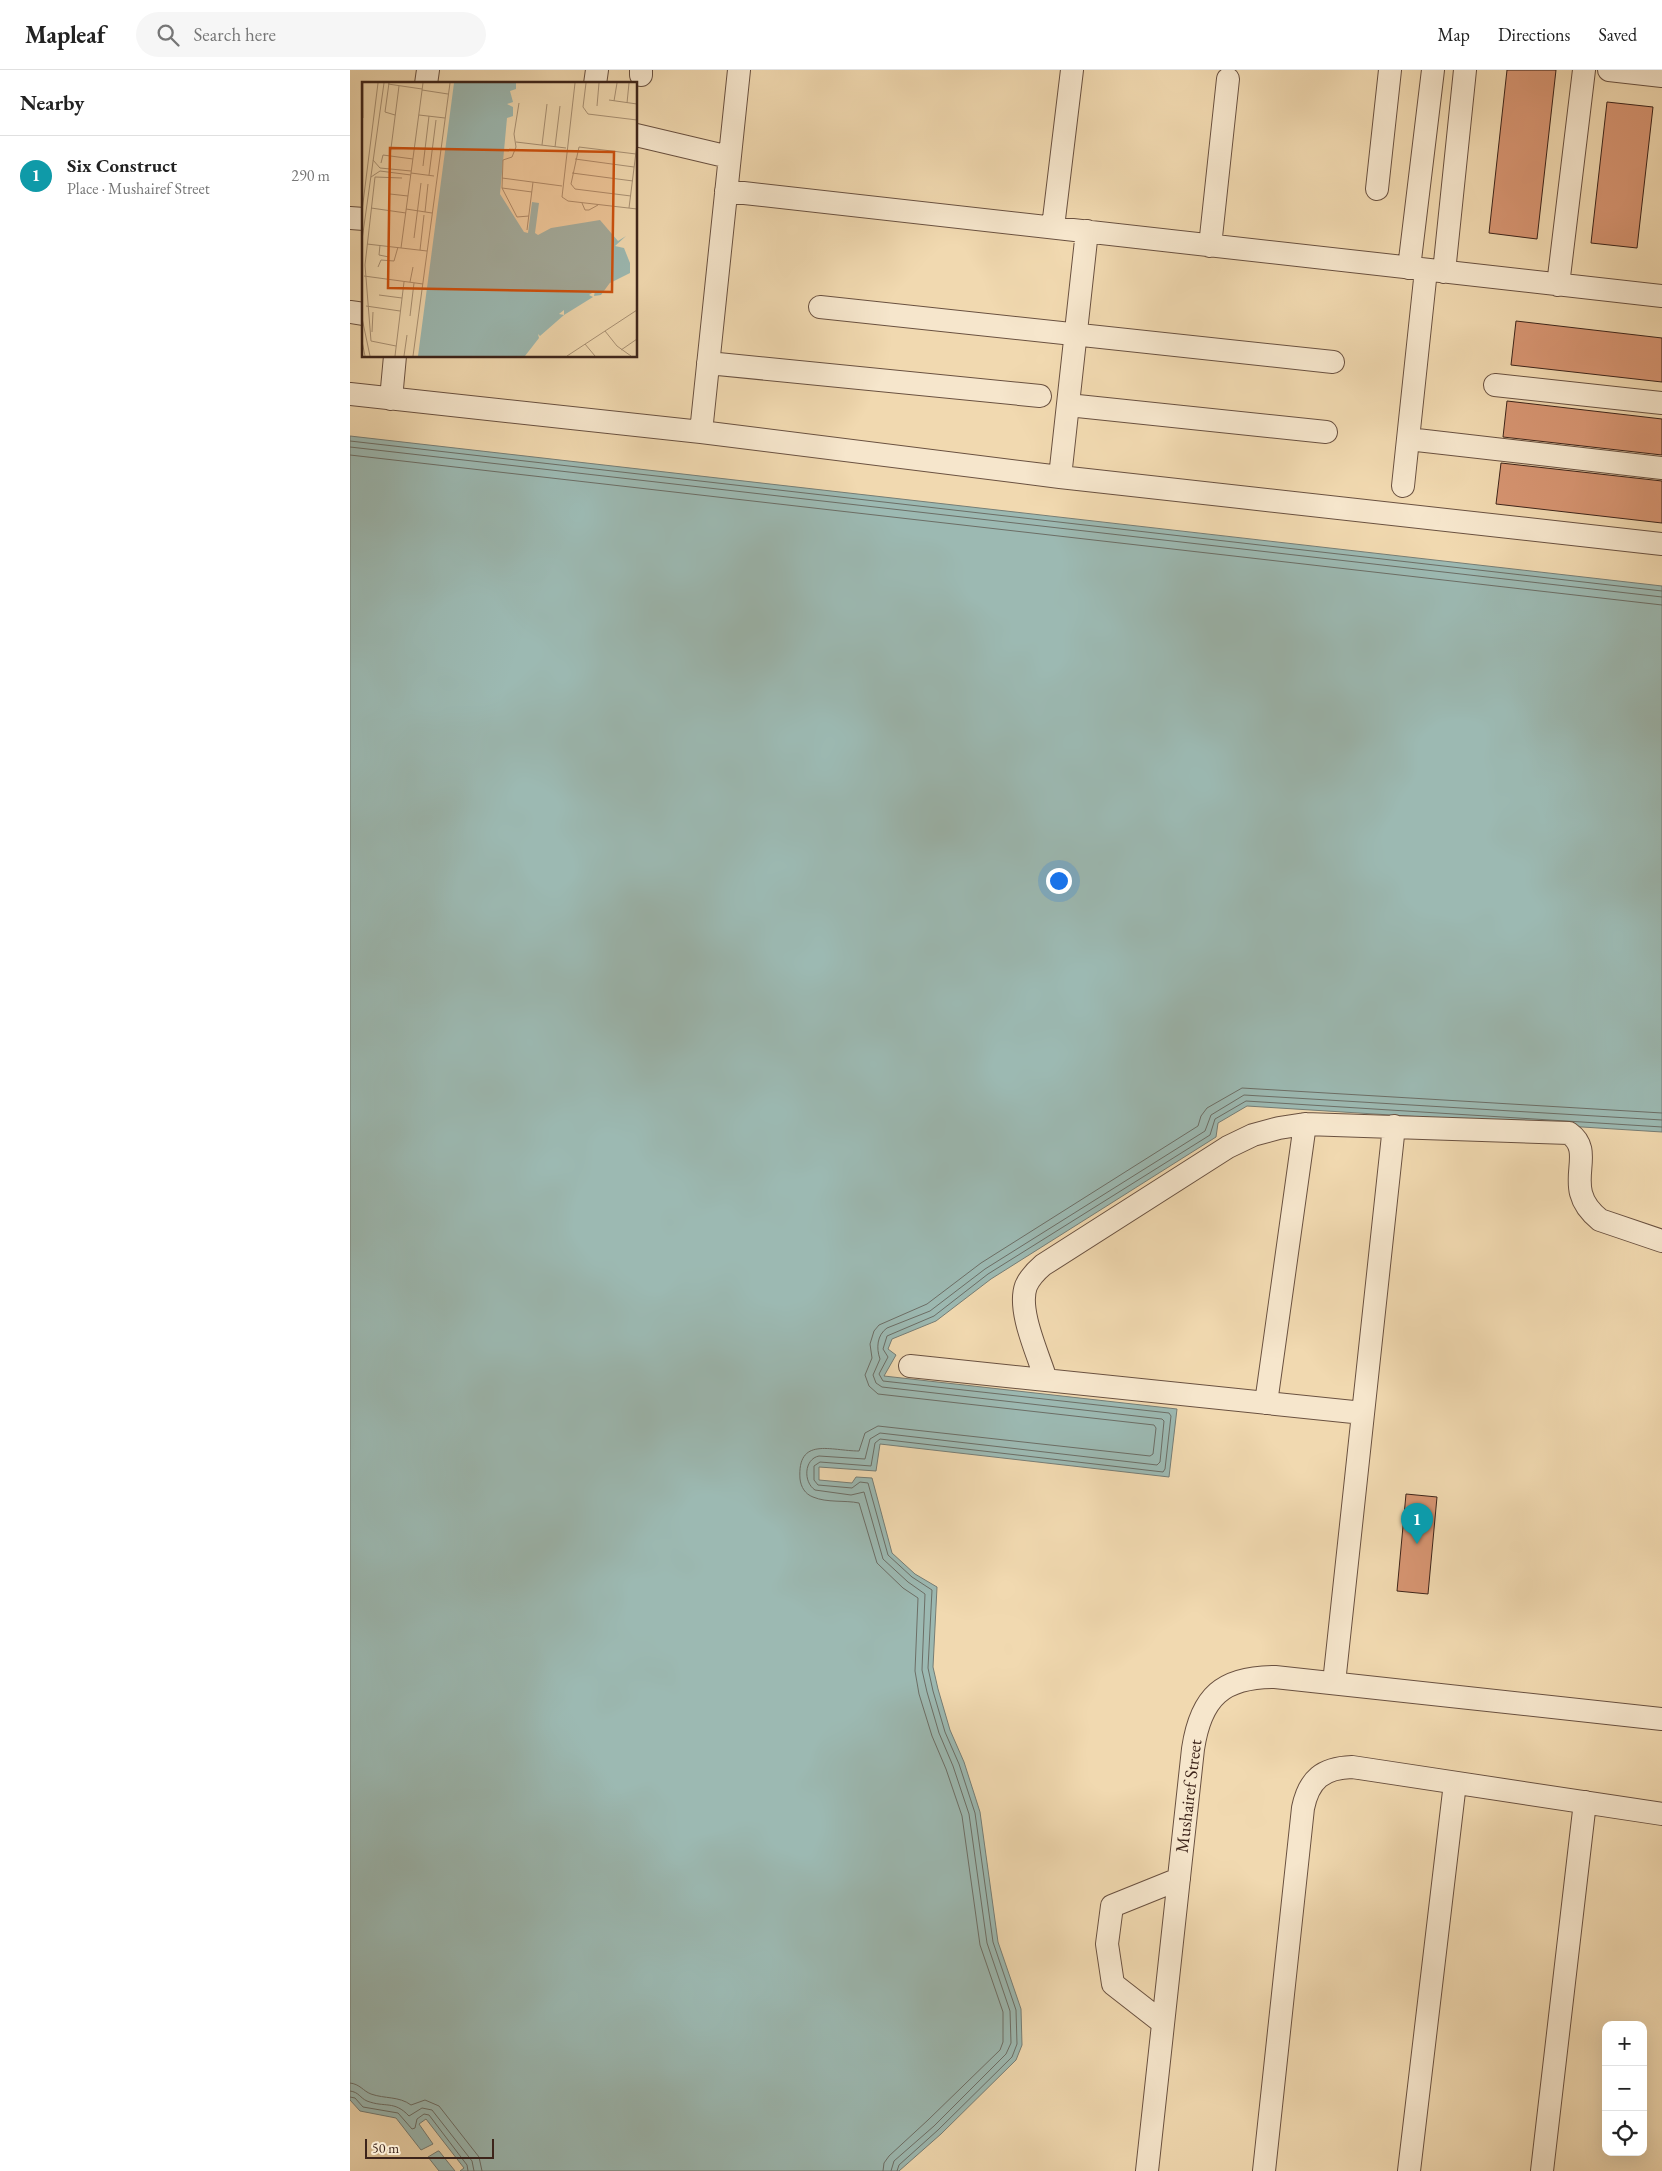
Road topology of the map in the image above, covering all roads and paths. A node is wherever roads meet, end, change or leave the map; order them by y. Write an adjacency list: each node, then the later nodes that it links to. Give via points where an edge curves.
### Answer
1 (739, 70): 11 (street)
2 (1072, 70): 14 (street)
3 (1390, 70): 12 (street)
4 (1433, 70): 17 (street)
5 (1464, 70): 17 (street)
6 (1584, 70): 18 (street)
7 (1609, 70): 8 (street)
8 (1662, 76)
9 (1228, 79): 16 (street)
10 (638, 135): 11 (street)
11 (730, 157): 13 (street)
12 (1377, 189)
13 (726, 191): 14 (street); 24 (street)
14 (1053, 227): 15 (street)
15 (1087, 231): 16 (street); 21 (street)
16 (1210, 246): 17 (street)
17 (1427, 270): 18 (street); 33 (street)
18 (1558, 285): 19 (street)
19 (1662, 296)
20 (820, 307): 21 (street)
21 (1076, 334): 23 (street); 30 (street)
22 (396, 358): 28 (street)
23 (1333, 362)
24 (708, 363): 27 (street); 31 (street)
25 (1495, 385): 29 (street)
26 (350, 394): 28 (street)
27 (1040, 396)
28 (391, 399): 31 (street)
29 (1662, 402)
30 (1068, 404): 32 (street); 35 (street)
31 (701, 432): 35 (street)
32 (1326, 432)
33 (1408, 439): 34 (street); 36 (street)
34 (1662, 468)
35 (1060, 477): 37 (street)
36 (1403, 486)
37 (1662, 544)
38 (1306, 1124): 39 (street); 42 (street, via 1279,1128 1228,1146 1033,1274 1026,1286 1025,1314); 43 (street)
39 (1394, 1126): 40 (street, via 1569,1133 1580,1145 1578,1185 1591,1214); 44 (street)
40 (1662, 1241)
41 (910, 1366): 42 (street)
42 (1046, 1380): 43 (street)
43 (1266, 1403): 44 (street)
44 (1363, 1413): 45 (street)
45 (1334, 1682): 46 (street, Mushairef Street); 50 (street, Mushairef Street, via 1251,1677 1228,1686 1209,1702 1197,1724)
46 (1662, 1719)
47 (1455, 1783): 48 (street); 53 (street, via 1352,1767 1338,1768 1324,1772 1306,1794); 54 (street)
48 (1585, 1802): 49 (street); 55 (street)
49 (1662, 1814)
50 (1179, 1879): 51 (street, Mushairef Street); 51 (street, via 1112,1906 1107,1944 1113,1984)
51 (1163, 2023): 52 (street, Mushairef Street)
52 (1148, 2171)
53 (1264, 2171)
54 (1409, 2171)
55 (1542, 2171)

